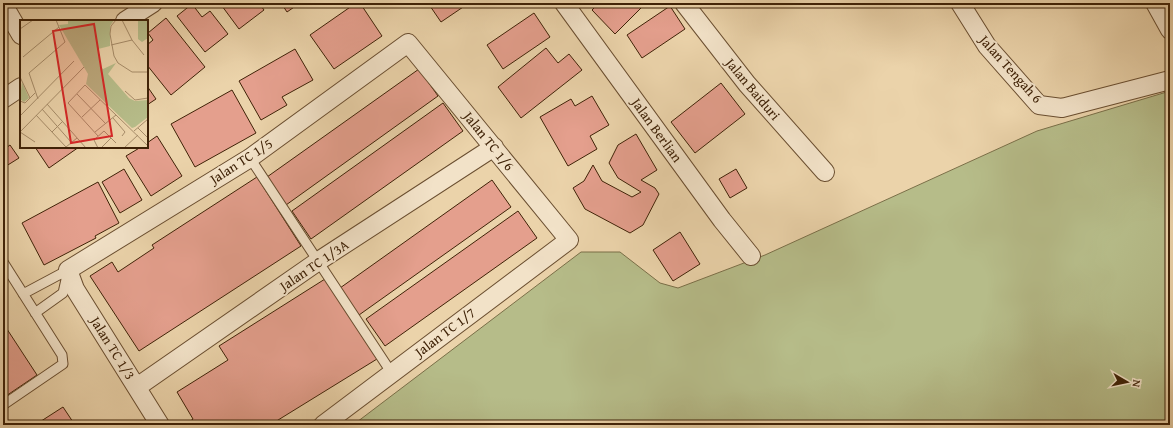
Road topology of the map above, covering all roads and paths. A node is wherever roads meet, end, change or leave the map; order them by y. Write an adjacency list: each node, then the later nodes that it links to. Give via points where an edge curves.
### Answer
1 (154, 3): 7 (street)
2 (564, 3): 18 (street, Jalan Berlian)
3 (684, 3): 16 (street, Jalan Baiduri, via 747,84)
4 (960, 3): 11 (street, Jalan Tengah 6, via 987,46 1039,105 1062,108)
5 (1155, 3): 8 (street)
6 (8, 5): 9 (street)
7 (127, 20)
8 (1170, 30)
9 (20, 33)
10 (408, 43): 14 (street, Jalan TC 1/6); 15 (street, Jalan TC 1/5)
11 (1170, 80)
12 (20, 88): 13 (street)
13 (3, 99)
14 (494, 147): 17 (street, Jalan TC 1/6); 20 (street, Jalan TC 1/3A)
15 (250, 158): 20 (lane); 21 (street, Jalan TC 1/5)
16 (825, 172)
17 (569, 240): 24 (street, Jalan TC 1/7)
18 (751, 256)
19 (3, 262): 22 (lane)
20 (318, 262): 24 (lane); 25 (street, Jalan TC 1/3A)
21 (68, 270): 22 (lane, Jalan TC 1/5); 23 (lane, via 63,293); 25 (street, Jalan TC 1/3, via 75,289)
22 (23, 294): 23 (lane)
23 (35, 313): 26 (lane, via 62,355 63,364)
24 (392, 372): 28 (street, Jalan TC 1/7)
25 (137, 387): 27 (street, Jalan TC 1/3)
26 (3, 405)
27 (160, 425)
28 (323, 425)

